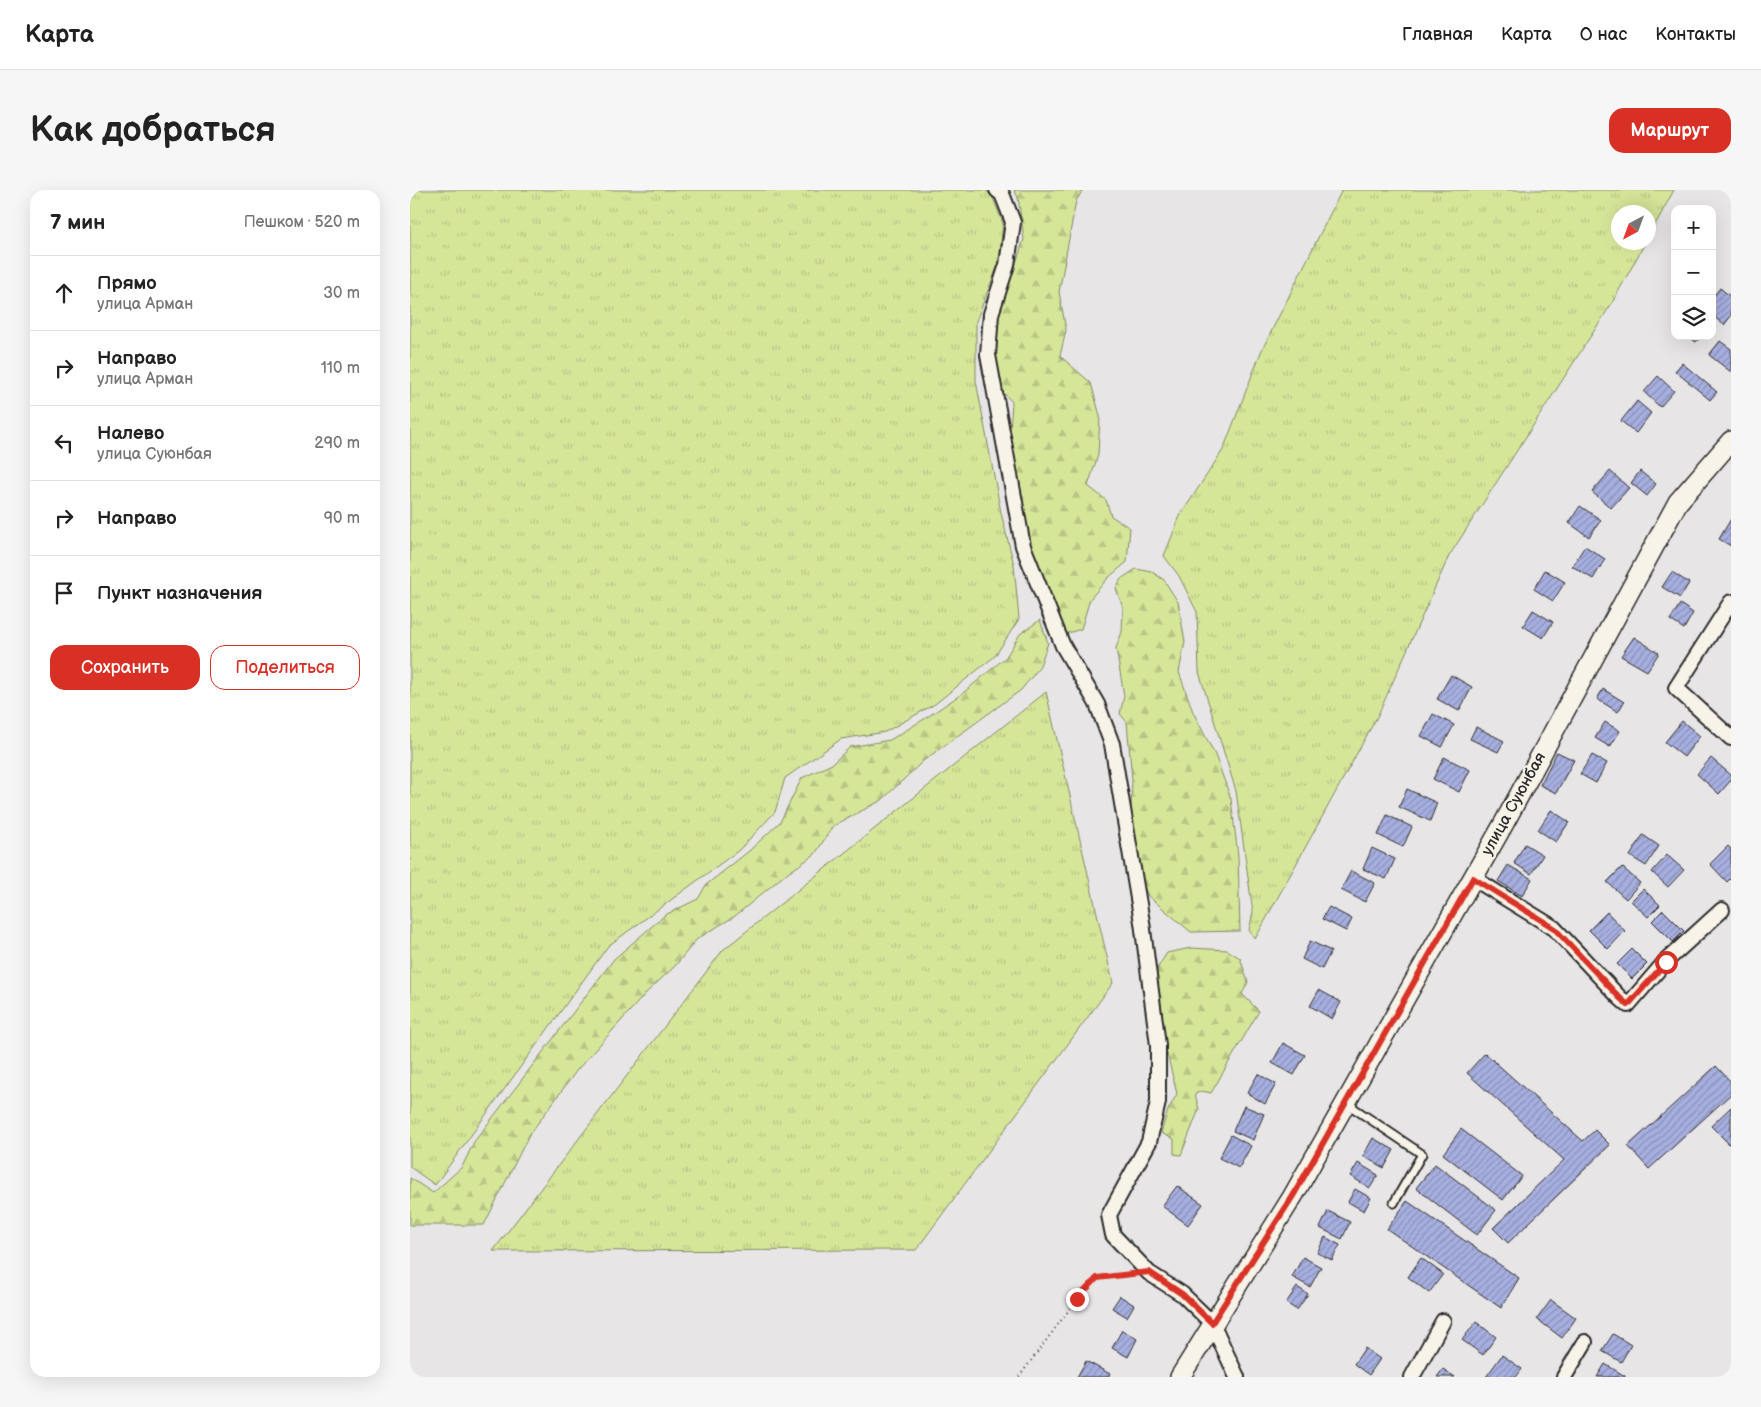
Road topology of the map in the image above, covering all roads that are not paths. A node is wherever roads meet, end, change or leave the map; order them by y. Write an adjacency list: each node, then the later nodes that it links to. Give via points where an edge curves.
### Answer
1 (997, 190): 10 (street, via 1002,194 1013,222 1006,265 991,314 988,355 1023,546 1063,646 1097,704 1112,744 1142,922 1158,1045 1158,1102 1149,1142 1109,1215 1113,1235 1149,1272 1182,1294)
2 (1731, 441): 5 (main road, улица Суюнбая, via 1678,502)
3 (1731, 602): 4 (street, via 1676,688)
4 (1731, 738)
5 (1473, 878): 6 (street, via 1554,928 1628,1005 1666,962); 7 (main road, улица Суюнбая)
6 (1722, 910)
7 (1346, 1103): 8 (lane, via 1422,1154); 10 (main road, улица Суюнбая, via 1293,1196)
8 (1394, 1203)
9 (1443, 1321): 14 (street)
10 (1212, 1323): 12 (main road, улица Суюнбая); 13 (street)
11 (1585, 1342): 15 (street)
12 (1180, 1377)
13 (1237, 1377)
14 (1412, 1377)
15 (1564, 1377)

